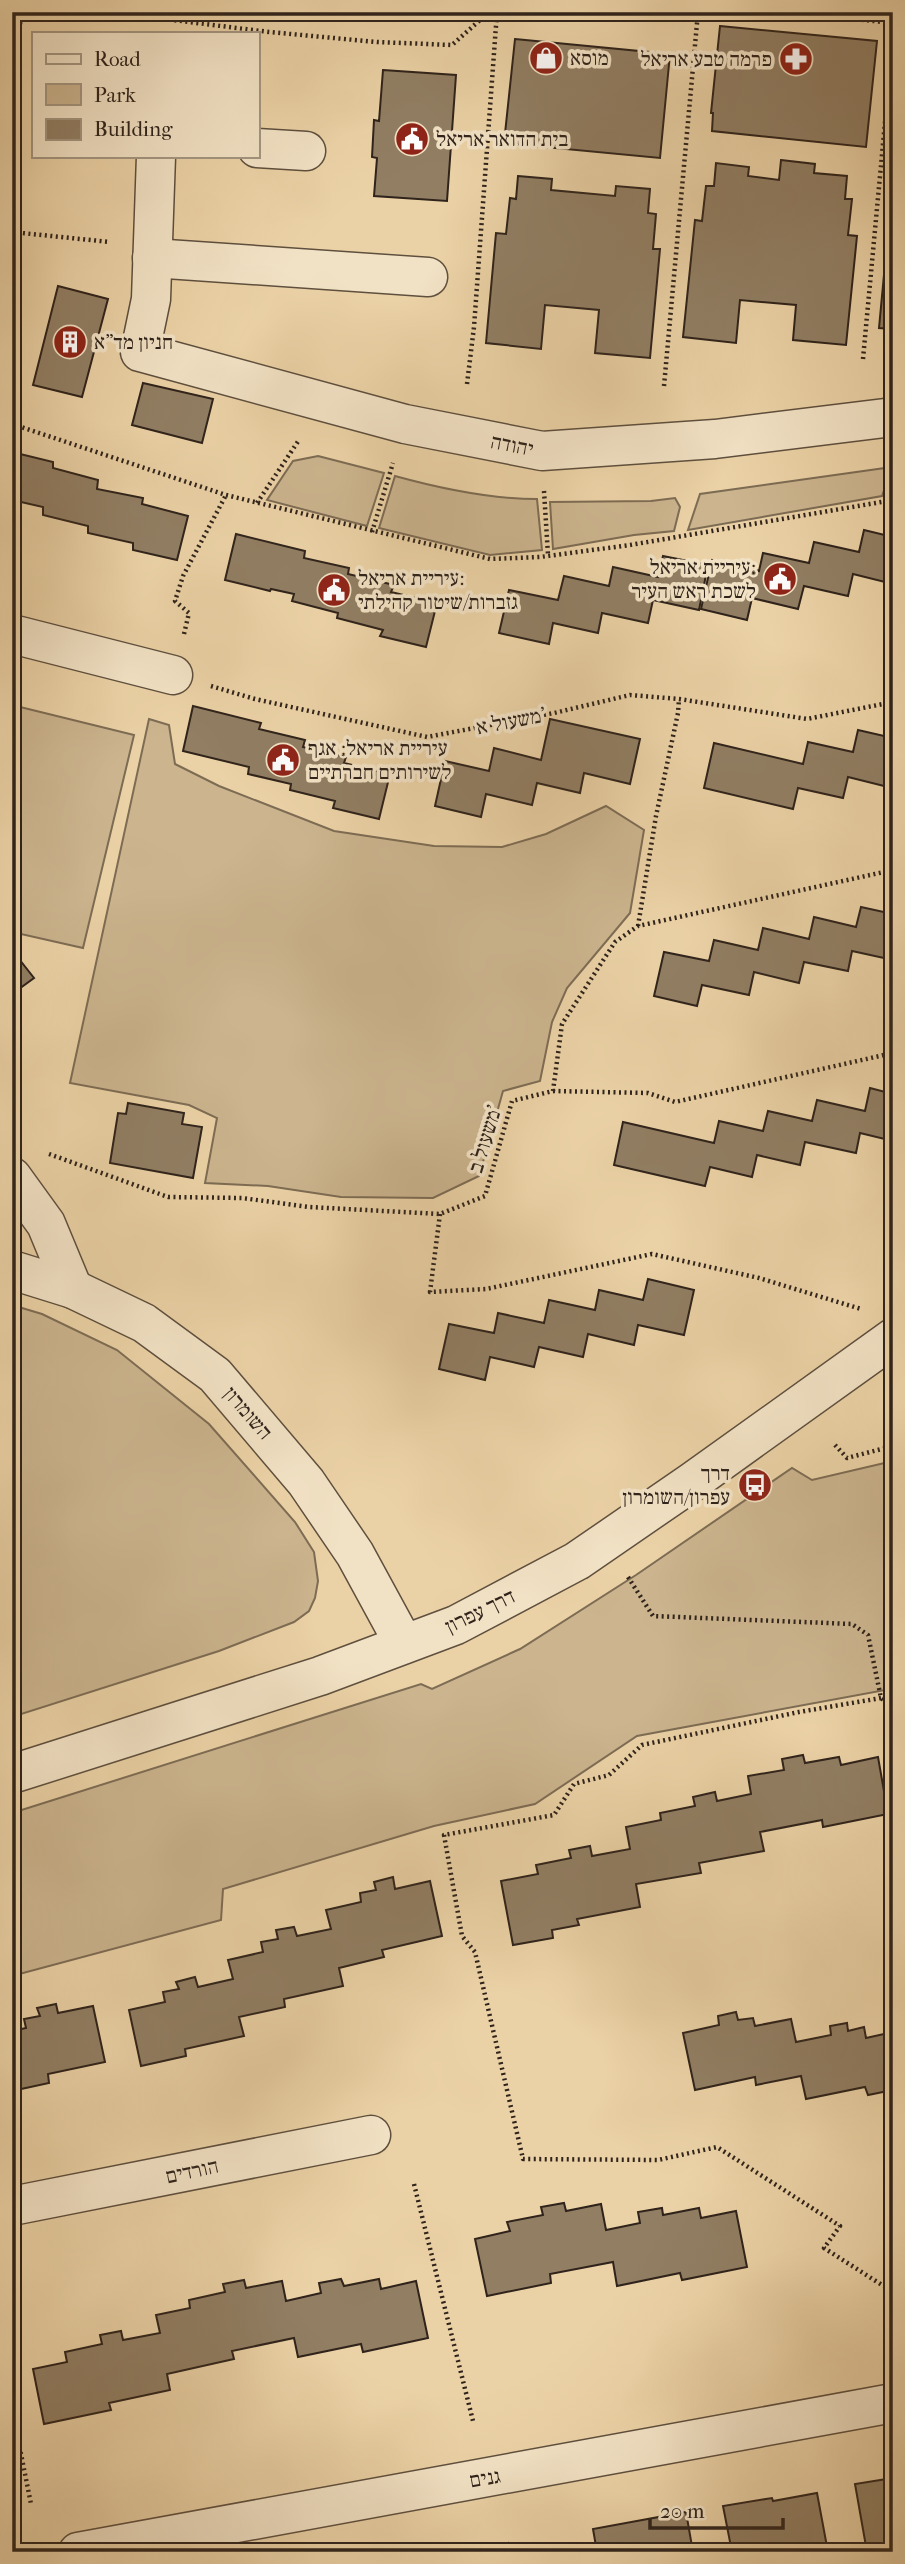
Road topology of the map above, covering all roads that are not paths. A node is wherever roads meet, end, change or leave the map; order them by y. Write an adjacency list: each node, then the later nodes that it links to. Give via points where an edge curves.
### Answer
1 (259, 148): 2 (street)
2 (306, 151)
3 (156, 158): 4 (street)
4 (152, 252): 5 (street); 6 (street, יהודה, via 150,299 140,352 405,424 542,452 715,439)
5 (428, 277)
6 (893, 417)
7 (12, 634): 8 (street)
8 (173, 675)
9 (12, 1177): 11 (street, via 46,1223)
10 (12, 1270): 11 (street, השומרון)
11 (73, 1289): 13 (street, השומרון, via 144,1323 215,1375 306,1482 355,1554)
12 (893, 1338): 13 (street, דרך עפרון, via 576,1561 456,1625)
13 (404, 1644): 14 (street, דרך עפרון, via 320,1676)
14 (12, 1774)
15 (371, 2135): 16 (street, הורדים)
16 (12, 2206)
17 (893, 2403): 18 (street, גנים)
18 (78, 2552)

